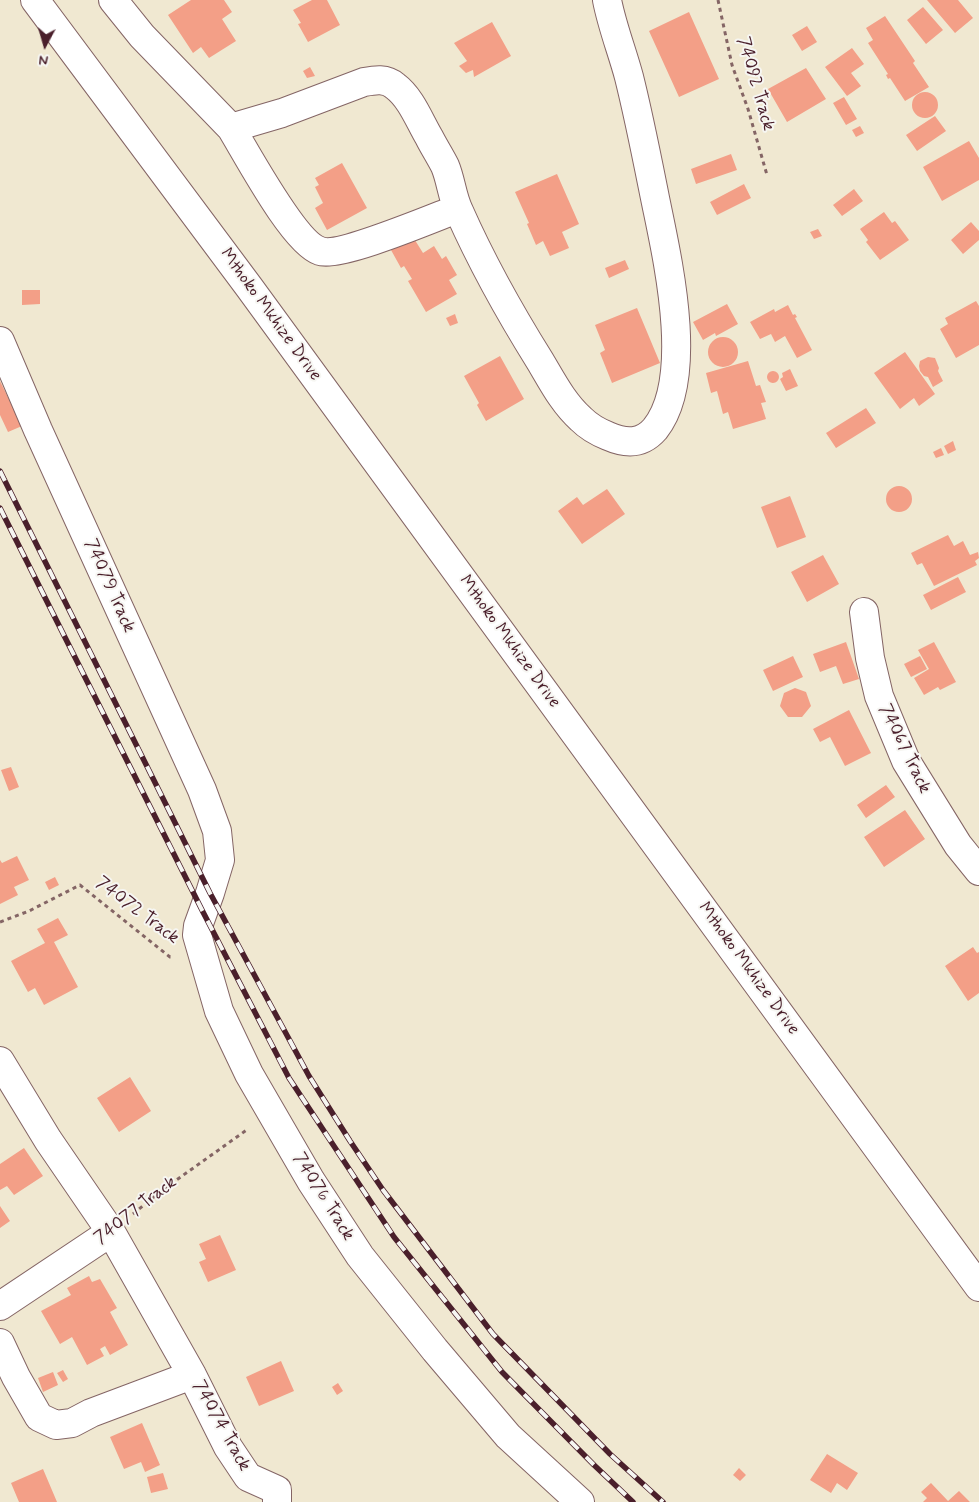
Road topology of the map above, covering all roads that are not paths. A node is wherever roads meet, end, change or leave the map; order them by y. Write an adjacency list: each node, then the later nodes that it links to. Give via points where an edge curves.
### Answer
1 (35, 0): 12 (street, Mthoko Mkhize Drive, via 244,279)
2 (113, 0): 4 (street, via 142,36)
3 (607, 0): 5 (street, via 628,76 670,275 676,355 671,395 662,420 650,435 642,441 632,442 612,438 595,430 565,401 511,314)
4 (231, 128): 5 (street, via 276,205 305,241 320,251 334,252 357,246); 5 (street, via 364,82 387,80 412,106 445,167)
5 (458, 209)
6 (0, 341): 8 (street, 74079 Track, via 198,781)
7 (864, 612): 9 (street, 74067 Track, via 879,696 906,761 958,845)
8 (217, 831): 17 (street, 74076 Track, via 220,860 197,935 219,1011 249,1074 311,1180 372,1272 508,1436)
9 (979, 871)
10 (4, 1077): 11 (street, 74074 Track)
11 (111, 1232): 13 (street, 74077 Track); 15 (street, 74074 Track)
12 (979, 1287)
13 (0, 1306)
14 (0, 1343): 15 (street, via 39,1417 56,1425 72,1422)
15 (192, 1375): 16 (street, 74074 Track, via 215,1424 248,1477)
16 (277, 1496)
17 (580, 1502)

